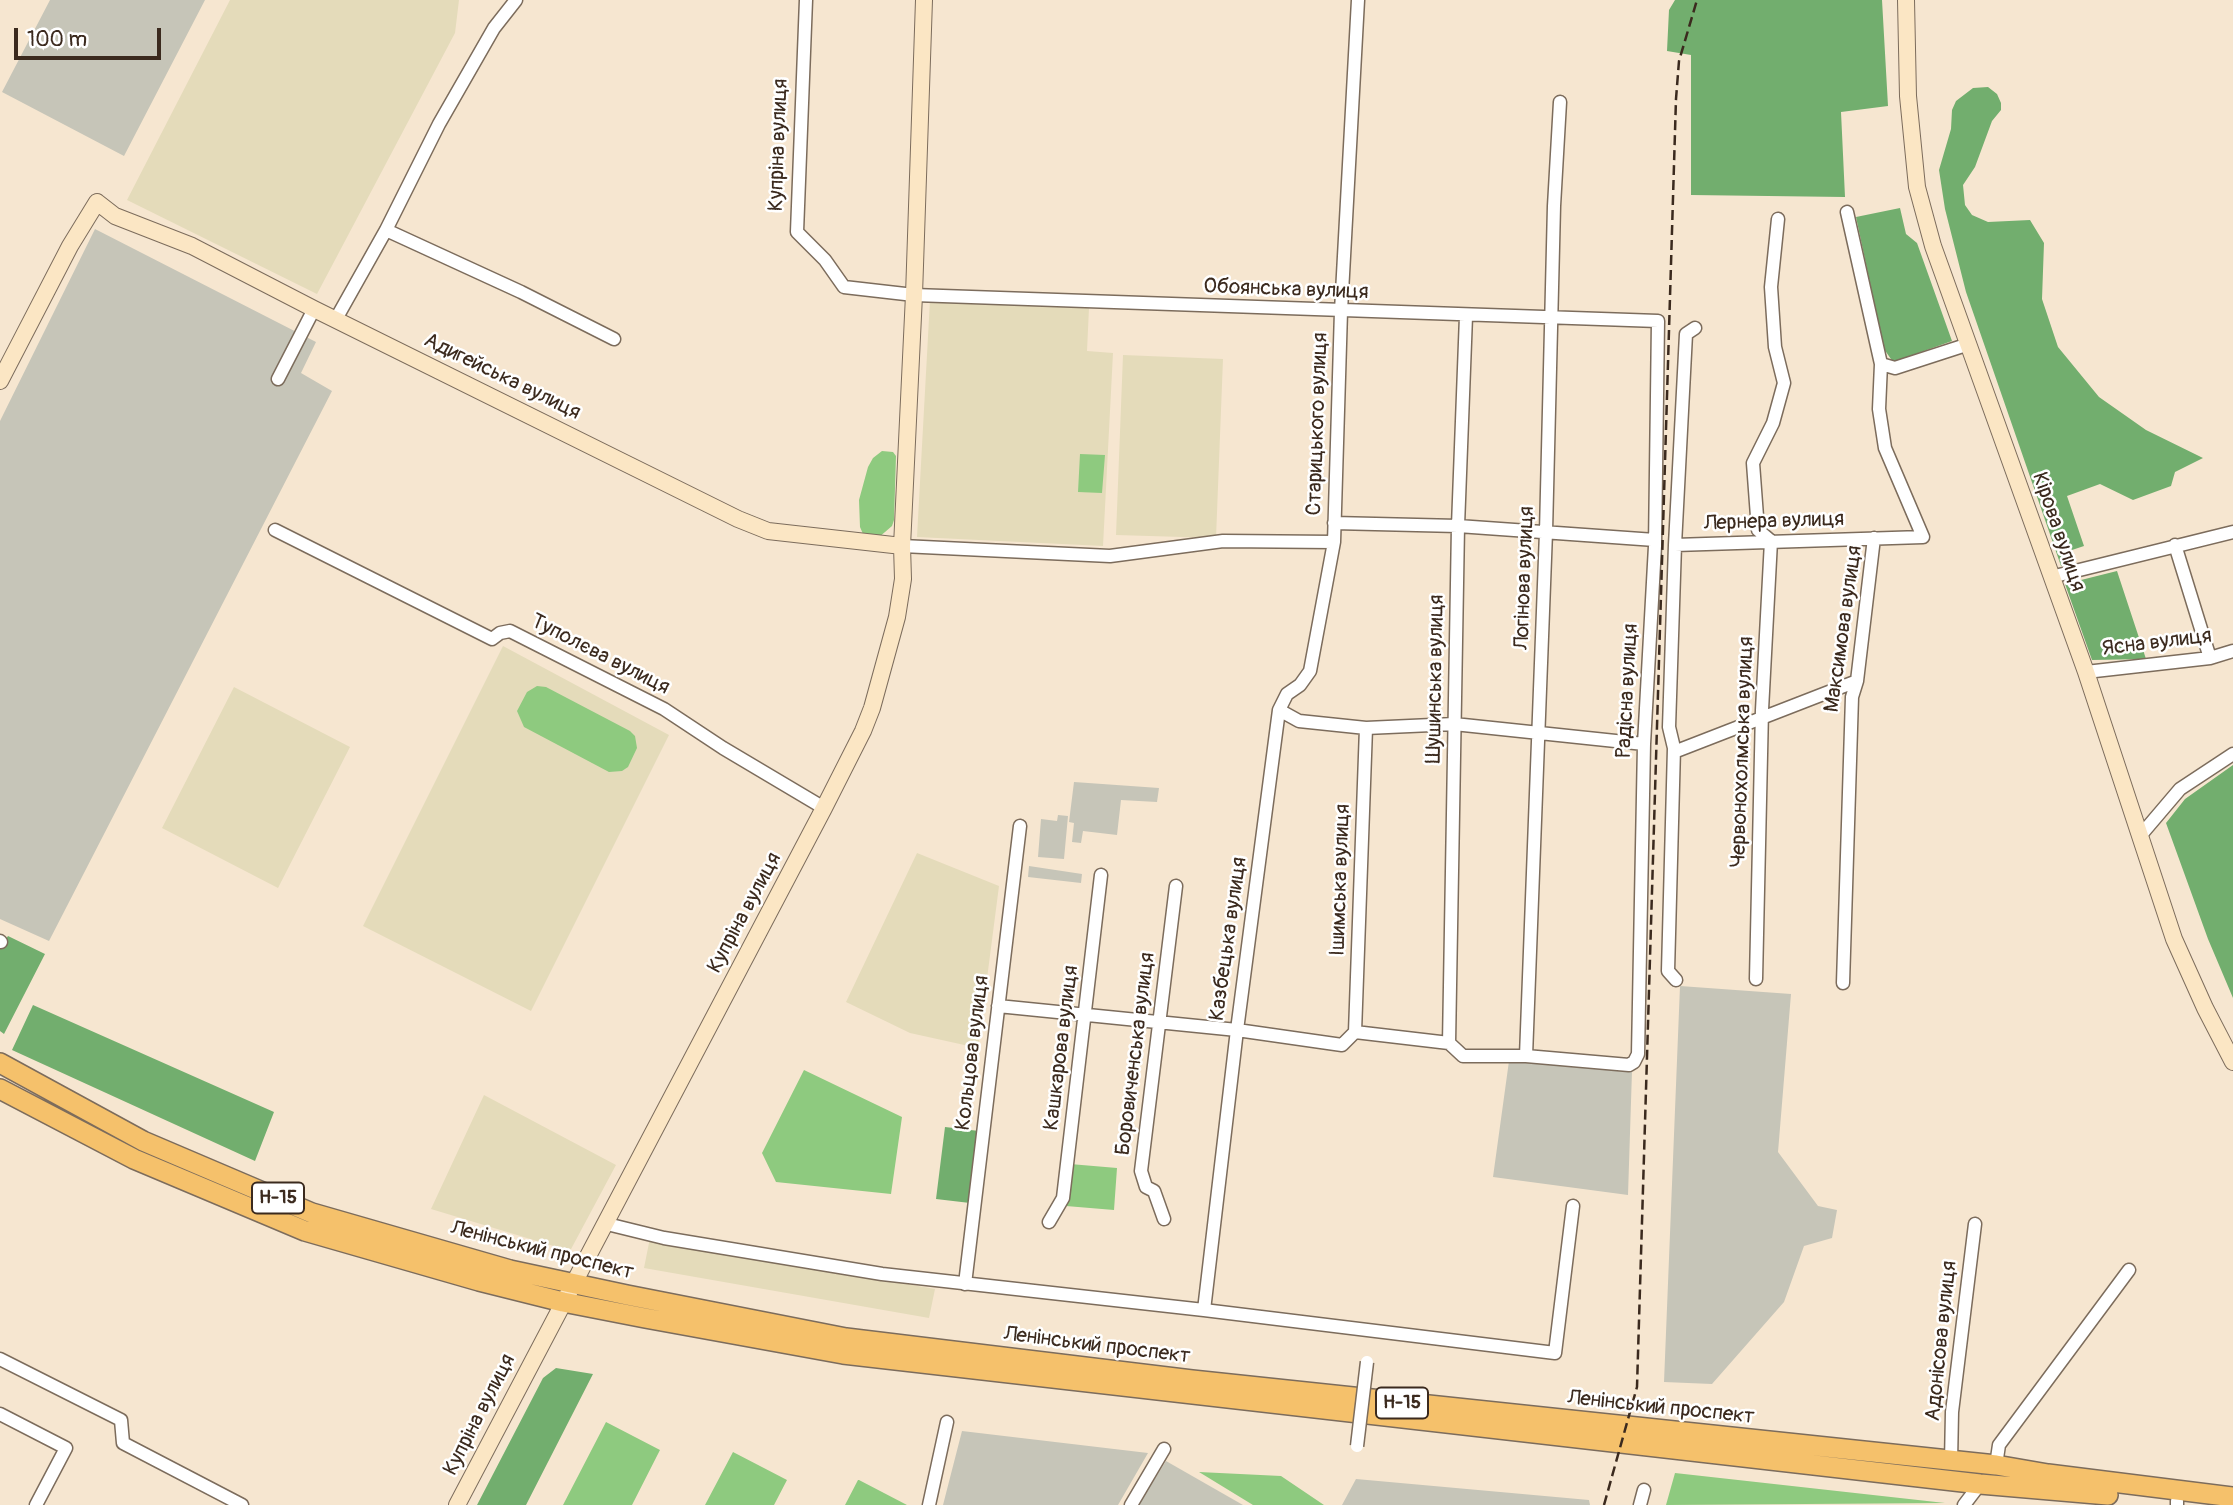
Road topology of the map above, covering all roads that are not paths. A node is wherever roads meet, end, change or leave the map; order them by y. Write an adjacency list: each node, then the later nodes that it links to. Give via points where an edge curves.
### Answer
1 (516, 0): 9 (street, via 494,28 439,124)
2 (806, 0): 10 (street, Купріна вулиця, via 797,232 844,287)
3 (924, 0): 10 (main road, Купріна вулиця)
4 (1358, 0): 12 (street, Старицького вулиця)
5 (1906, 0): 19 (main road, Кірова вулиця, via 1908,96 1917,187)
6 (1560, 102): 15 (street, Логінова вулиця)
7 (1847, 212): 20 (street, Максимова вулиця)
8 (1778, 219): 29 (street, via 1771,287 1775,347 1784,383 1773,423 1752,463 1758,530)
9 (386, 230): 14 (street); 18 (street)
10 (914, 295): 12 (street, Обоянська вулиця); 34 (main road, Купріна вулиця)
11 (314, 309): 14 (main road, Адигейська вулиця); 21 (street); 22 (main road, Адигейська вулиця, via 192,246 115,216 97,202 69,246)
12 (1341, 311): 13 (street, Обоянська вулиця); 23 (street, Старицького вулиця)
13 (1466, 316): 15 (street, Обоянська вулиця); 24 (street, Шушинська вулиця)
14 (336, 319): 34 (main road, Адигейська вулиця, via 738,519 768,531)
15 (1552, 319): 16 (street, Обоянська вулиця); 26 (street, Логінова вулиця)
16 (1658, 321): 31 (street, Радісна вулиця)
17 (1695, 328): 32 (street, Радісна вулиця, via 1686,334)
18 (614, 339)
19 (1969, 344): 20 (street, via 1895,368); 35 (main road, Кірова вулиця)
20 (1881, 363): 28 (street, Максимова вулиця, via 1879,409 1885,448 1923,537)
21 (278, 379)
22 (0, 381)
23 (1334, 523): 24 (street); 30 (street, Старицького вулиця)
24 (1458, 526): 26 (street); 42 (street, Шушинська вулиця)
25 (275, 530): 48 (street, Туполєва вулиця, via 492,639 510,631 653,703)
26 (1546, 532): 31 (street); 44 (street, Логінова вулиця)
27 (2233, 532): 33 (street)
28 (1874, 538): 29 (street, Лернера вулиця); 39 (street, Максимова вулиця)
29 (1771, 541): 32 (street, Лернера вулиця); 41 (street, Червонохолмська вулиця)
30 (1334, 542): 34 (street, via 1223,541 1110,556); 40 (street, Старицького вулиця, via 1310,671 1287,694)
31 (1655, 543): 45 (street, Радісна вулиця)
32 (1675, 545): 46 (street, Радісна вулиця, via 1670,727)
33 (2175, 545): 35 (street); 37 (street)
34 (902, 546): 48 (main road, Купріна вулиця, via 903,579 883,672 863,731)
35 (2051, 577): 38 (main road, Кірова вулиця)
36 (2233, 651): 37 (street, Ясна вулиця)
37 (2210, 658): 38 (street, Ясна вулиця)
38 (2086, 672): 50 (main road, Кірова вулиця)
39 (1857, 681): 41 (street); 55 (street, Максимова вулиця, via 1852,697)
40 (1279, 710): 43 (street, via 1299,721); 59 (street, Казбецька вулиця)
41 (1761, 718): 46 (street); 53 (street, Червонохолмська вулиця)
42 (1454, 724): 43 (street); 44 (street); 61 (street, Шушинська вулиця)
43 (1366, 729): 60 (street, Ішимська вулиця)
44 (1538, 733): 45 (street); 62 (street, Логінова вулиця)
45 (1644, 744): 62 (street, Радісна вулиця, via 1638,1054 1629,1065)
46 (1674, 752): 54 (street, Радісна вулиця, via 1668,971)
47 (2233, 754): 50 (street, via 2180,789)
48 (824, 808): 69 (main road, Купріна вулиця)
49 (1020, 826): 56 (street, Кольцова вулиця)
50 (2140, 836): 63 (main road, Кірова вулиця, via 2175,939)
51 (1101, 875): 57 (street, Кашкарова вулиця)
52 (1176, 886): 58 (street, Боровиченська вулиця)
53 (1756, 979)
54 (1676, 980)
55 (1843, 982)
56 (998, 1006): 57 (street); 73 (street, Кольцова вулиця)
57 (1085, 1013): 58 (street); 68 (street, Кашкарова вулиця, via 1063,1198)
58 (1160, 1022): 59 (street); 67 (street, Боровиченська вулиця, via 1142,1171)
59 (1237, 1030): 60 (street, via 1342,1045); 75 (street, Казбецька вулиця)
60 (1355, 1032): 61 (street)
61 (1449, 1043): 62 (street, via 1463,1056)
62 (1526, 1056)
63 (2233, 1062)
64 (0, 1063): 72 (main road, Ленінський проспект / Н-15, via 143,1141 312,1213 510,1270)
65 (0, 1089): 74 (main road, Ленінський проспект / Н-15, via 134,1159 305,1231)
66 (1573, 1206): 75 (street, via 1555,1353)
67 (1164, 1219)
68 (1049, 1222)
69 (607, 1224): 72 (main road, Купріна вулиця); 73 (street, via 678,1240)
70 (1975, 1224): 82 (street, Адонісова вулиця, via 1952,1412)
71 (2129, 1270): 83 (street)
72 (575, 1283): 74 (main road, Купріна вулиця); 82 (main road, Ленінський проспект / Н-15, via 846,1338)
73 (965, 1284): 75 (street)
74 (563, 1303): 83 (main road, Ленінський проспект / Н-15, via 843,1354); 89 (main road, Купріна вулиця)
75 (1204, 1310)
76 (0, 1359): 88 (street, via 121,1420 123,1443)
77 (1367, 1362): 80 (street, bridge)
78 (0, 1414): 87 (street, via 66,1448)
79 (947, 1422): 90 (street)
80 (1357, 1446)
81 (1164, 1449): 91 (street)
82 (1951, 1462): 83 (main road, Ленінський проспект / Н-15)
83 (1981, 1474): 85 (main road, Ленінський проспект / Н-15, via 2048,1474); 86 (main road, Ленінський проспект / Н-15); 93 (street)
84 (1644, 1490): 92 (street)
85 (2233, 1497)
86 (2177, 1503): 94 (main road, Ленінський проспект / Н-15)
87 (36, 1505)
88 (242, 1505)
89 (457, 1505)
90 (929, 1505)
91 (1131, 1505)
92 (1640, 1505)
93 (1964, 1505)
94 (2213, 1505)

